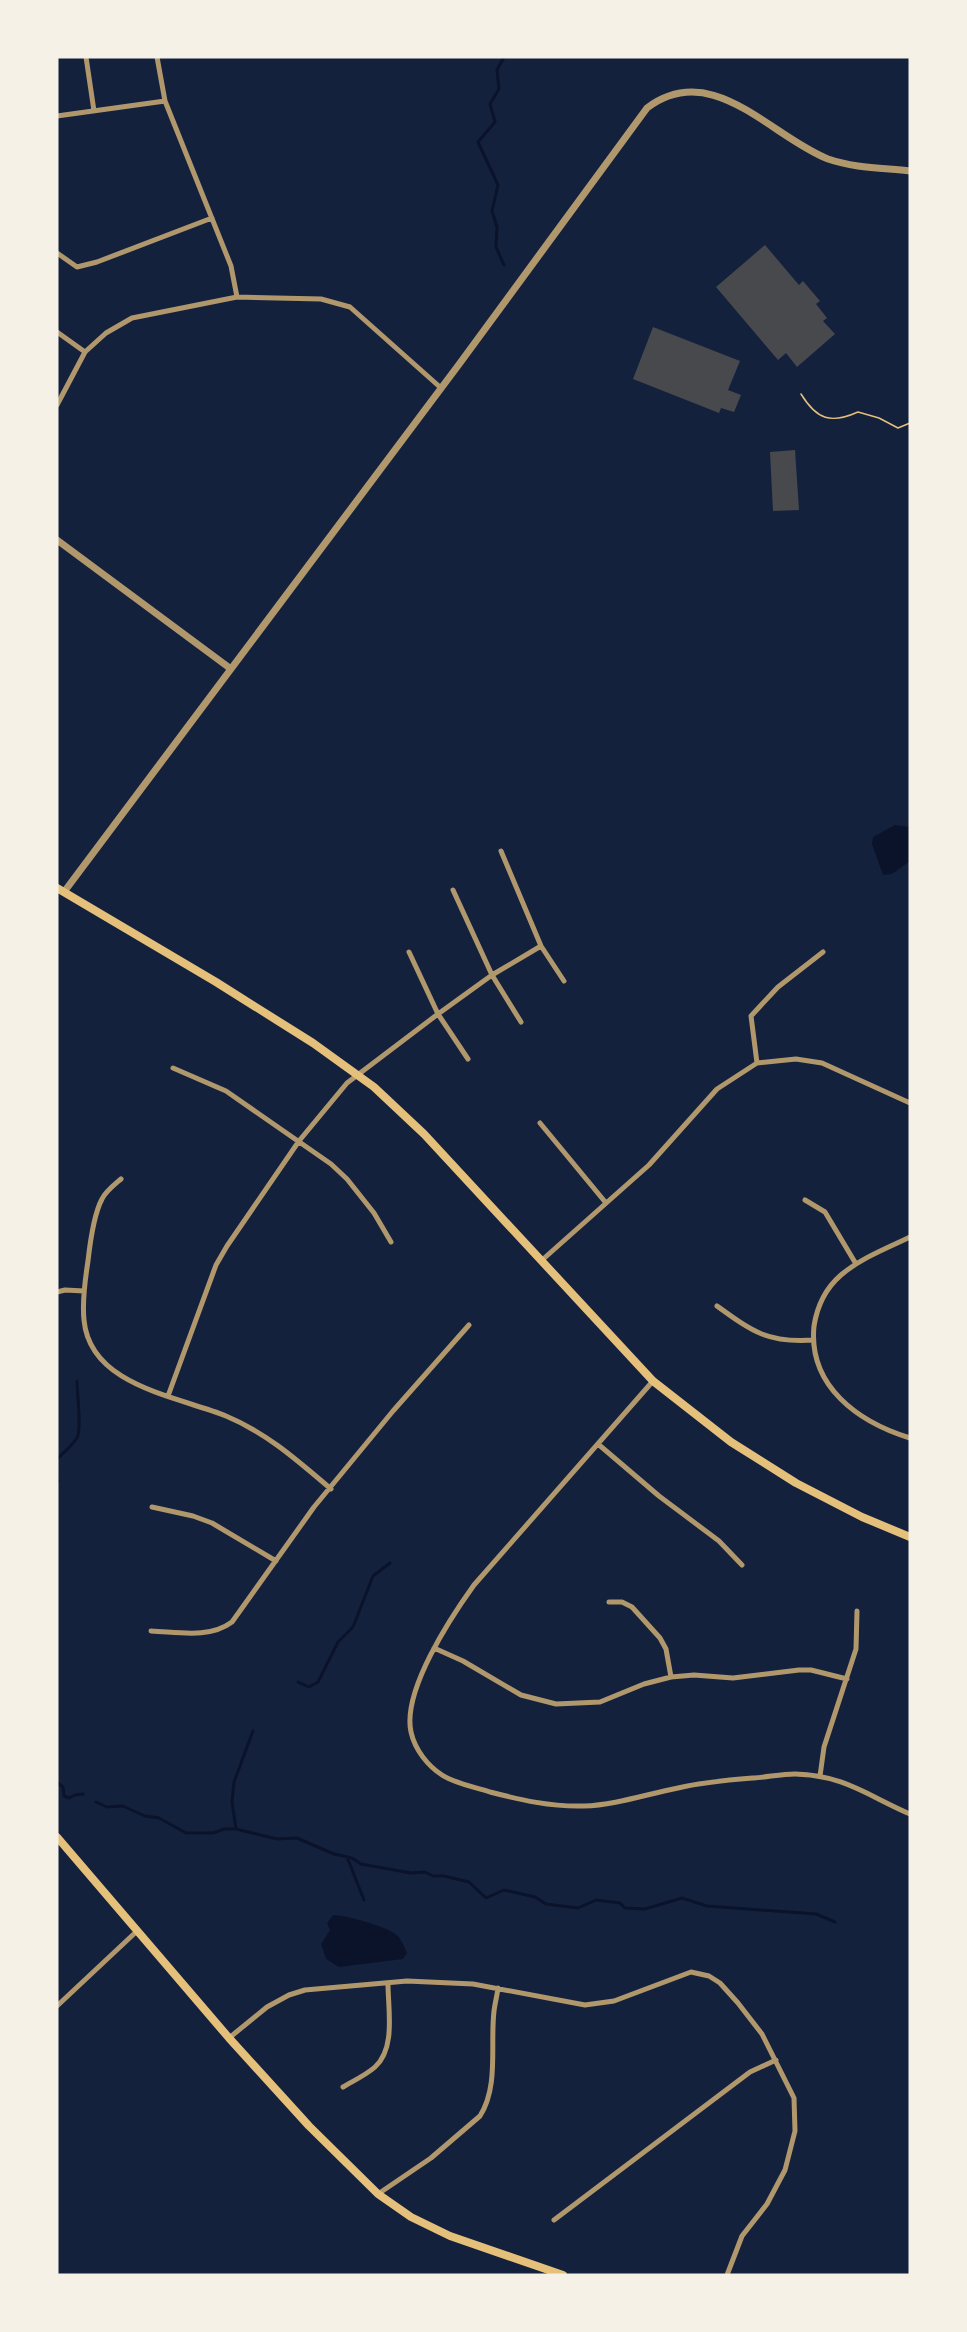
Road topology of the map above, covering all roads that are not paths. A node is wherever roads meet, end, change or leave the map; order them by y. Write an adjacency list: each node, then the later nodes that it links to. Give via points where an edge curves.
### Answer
1 (86, 57): 4 (street)
2 (158, 57): 3 (street)
3 (165, 102): 4 (street); 7 (street)
4 (94, 111): 5 (street)
5 (57, 116)
6 (910, 171): 12 (street, via 847,165 826,158 740,107 708,93 682,91 657,100 646,108 615,149)
7 (212, 219): 8 (street, via 76,267); 9 (street, via 231,266)
8 (57, 253)
9 (237, 297): 11 (street, via 132,318 106,333); 12 (street, via 321,299 350,307)
10 (57, 332): 11 (street)
11 (85, 352): 13 (street)
12 (441, 388): 15 (street)
13 (57, 405)
14 (57, 540): 15 (street)
15 (231, 669): 17 (street)
16 (501, 851): 19 (street)
17 (61, 890): 29 (main road, via 229,990)
18 (453, 890): 22 (street)
19 (541, 946): 22 (street); 23 (street)
20 (409, 952): 24 (street)
21 (823, 952): 27 (street, via 778,987 751,1016)
22 (492, 975): 24 (street); 25 (street)
23 (564, 981)
24 (438, 1014): 26 (street); 29 (street)
25 (521, 1022)
26 (468, 1059)
27 (757, 1063): 30 (street, via 796,1059 822,1064); 35 (street, via 717,1089 649,1165)
28 (173, 1068): 32 (street, via 226,1090)
29 (357, 1073): 32 (street); 38 (main road, via 424,1134)
30 (910, 1103)
31 (540, 1123): 35 (street)
32 (298, 1141): 37 (street, via 347,1179); 46 (street, via 216,1265)
33 (121, 1179): 40 (street, via 99,1206)
34 (805, 1200): 39 (street, via 825,1212)
35 (606, 1203): 38 (street)
36 (910, 1237): 39 (street)
37 (391, 1242)
38 (541, 1261): 45 (main road)
39 (856, 1264): 44 (street, via 825,1293 816,1314)
40 (84, 1291): 41 (street); 46 (street, via 89,1341 105,1365 128,1381)
41 (57, 1292)
42 (717, 1306): 44 (street, via 745,1326 775,1340)
43 (469, 1325): 49 (street)
44 (813, 1340): 47 (street, via 818,1366 833,1393 855,1411)
45 (653, 1381): 48 (street); 51 (main road, via 731,1442 796,1483)
46 (168, 1396): 49 (street, via 226,1416 262,1434)
47 (910, 1438)
48 (598, 1444): 53 (street, via 719,1541); 57 (street, via 474,1585)
49 (331, 1489): 52 (street)
50 (152, 1507): 52 (street, via 212,1523)
51 (910, 1537)
52 (276, 1561): 56 (street, via 224,1628 204,1634)
53 (742, 1565)
54 (609, 1602): 58 (street, via 632,1607 660,1638)
55 (857, 1611): 59 (street, via 856,1649)
56 (151, 1631)
57 (434, 1648): 58 (street, via 521,1695 556,1704 600,1702); 60 (street, via 413,1698 410,1731 424,1760 443,1776 467,1785 534,1803 583,1806 720,1781 794,1774)
58 (671, 1677): 59 (street, via 733,1678 811,1670)
59 (847, 1679): 60 (street, via 824,1747)
60 (820, 1776): 61 (street, via 846,1782)
61 (910, 1814)
62 (57, 1837): 63 (main road)
63 (137, 1930): 66 (street); 67 (main road)
64 (388, 1984): 65 (street, via 407,1981); 67 (street, via 305,1990 289,1995); 69 (street, via 389,2037 382,2058)
65 (498, 1988): 68 (street, via 564,2002 600,2004 691,1972 709,1976 738,2002); 70 (street, via 492,2075 485,2108 431,2158)
66 (57, 2006)
67 (229, 2037): 70 (main road, via 309,2126)
68 (776, 2060): 71 (street, via 750,2072); 73 (street, via 794,2098 795,2131 785,2170 767,2204 742,2236)
69 (343, 2087)
70 (378, 2194): 72 (main road, via 411,2217 450,2236)
71 (554, 2220)
72 (563, 2275)
73 (727, 2275)

